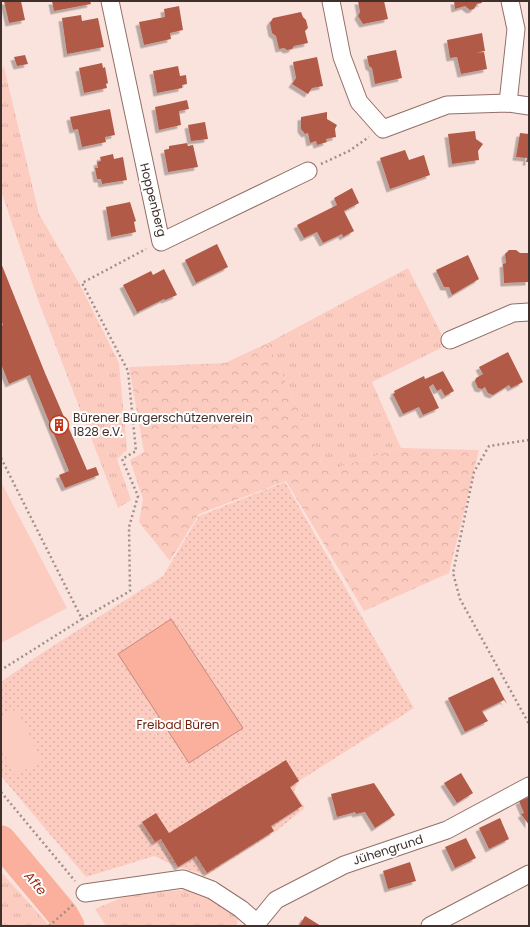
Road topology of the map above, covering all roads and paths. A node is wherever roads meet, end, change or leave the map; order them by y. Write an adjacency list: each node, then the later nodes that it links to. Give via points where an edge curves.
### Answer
1 (110, 1): 7 (street, Hoppenberg, via 161,242)
2 (331, 1): 6 (street, via 342,57 359,102)
3 (510, 1): 4 (street, via 516,29)
4 (508, 103): 5 (street); 6 (street, via 447,105)
5 (529, 106)
6 (383, 128): 7 (path, via 349,150)
7 (308, 171)
8 (141, 251): 13 (path, via 82,283 128,371 136,450 122,459 138,496 129,527 130,590)
9 (529, 312): 10 (street, via 513,313)
10 (450, 340)
11 (529, 440): 15 (path, via 489,446 474,472 453,573 460,600)
12 (1, 458): 13 (path)
13 (82, 619): 14 (path)
14 (1, 670)
15 (529, 724)
16 (529, 786): 20 (street, Jühengrund, via 447,830 344,865 276,900)
17 (1, 792): 19 (path)
18 (529, 874): 22 (street)
19 (79, 899): 20 (street, via 183,878 212,890 241,909); 21 (path)
20 (257, 924)
21 (49, 926)
22 (430, 926)

